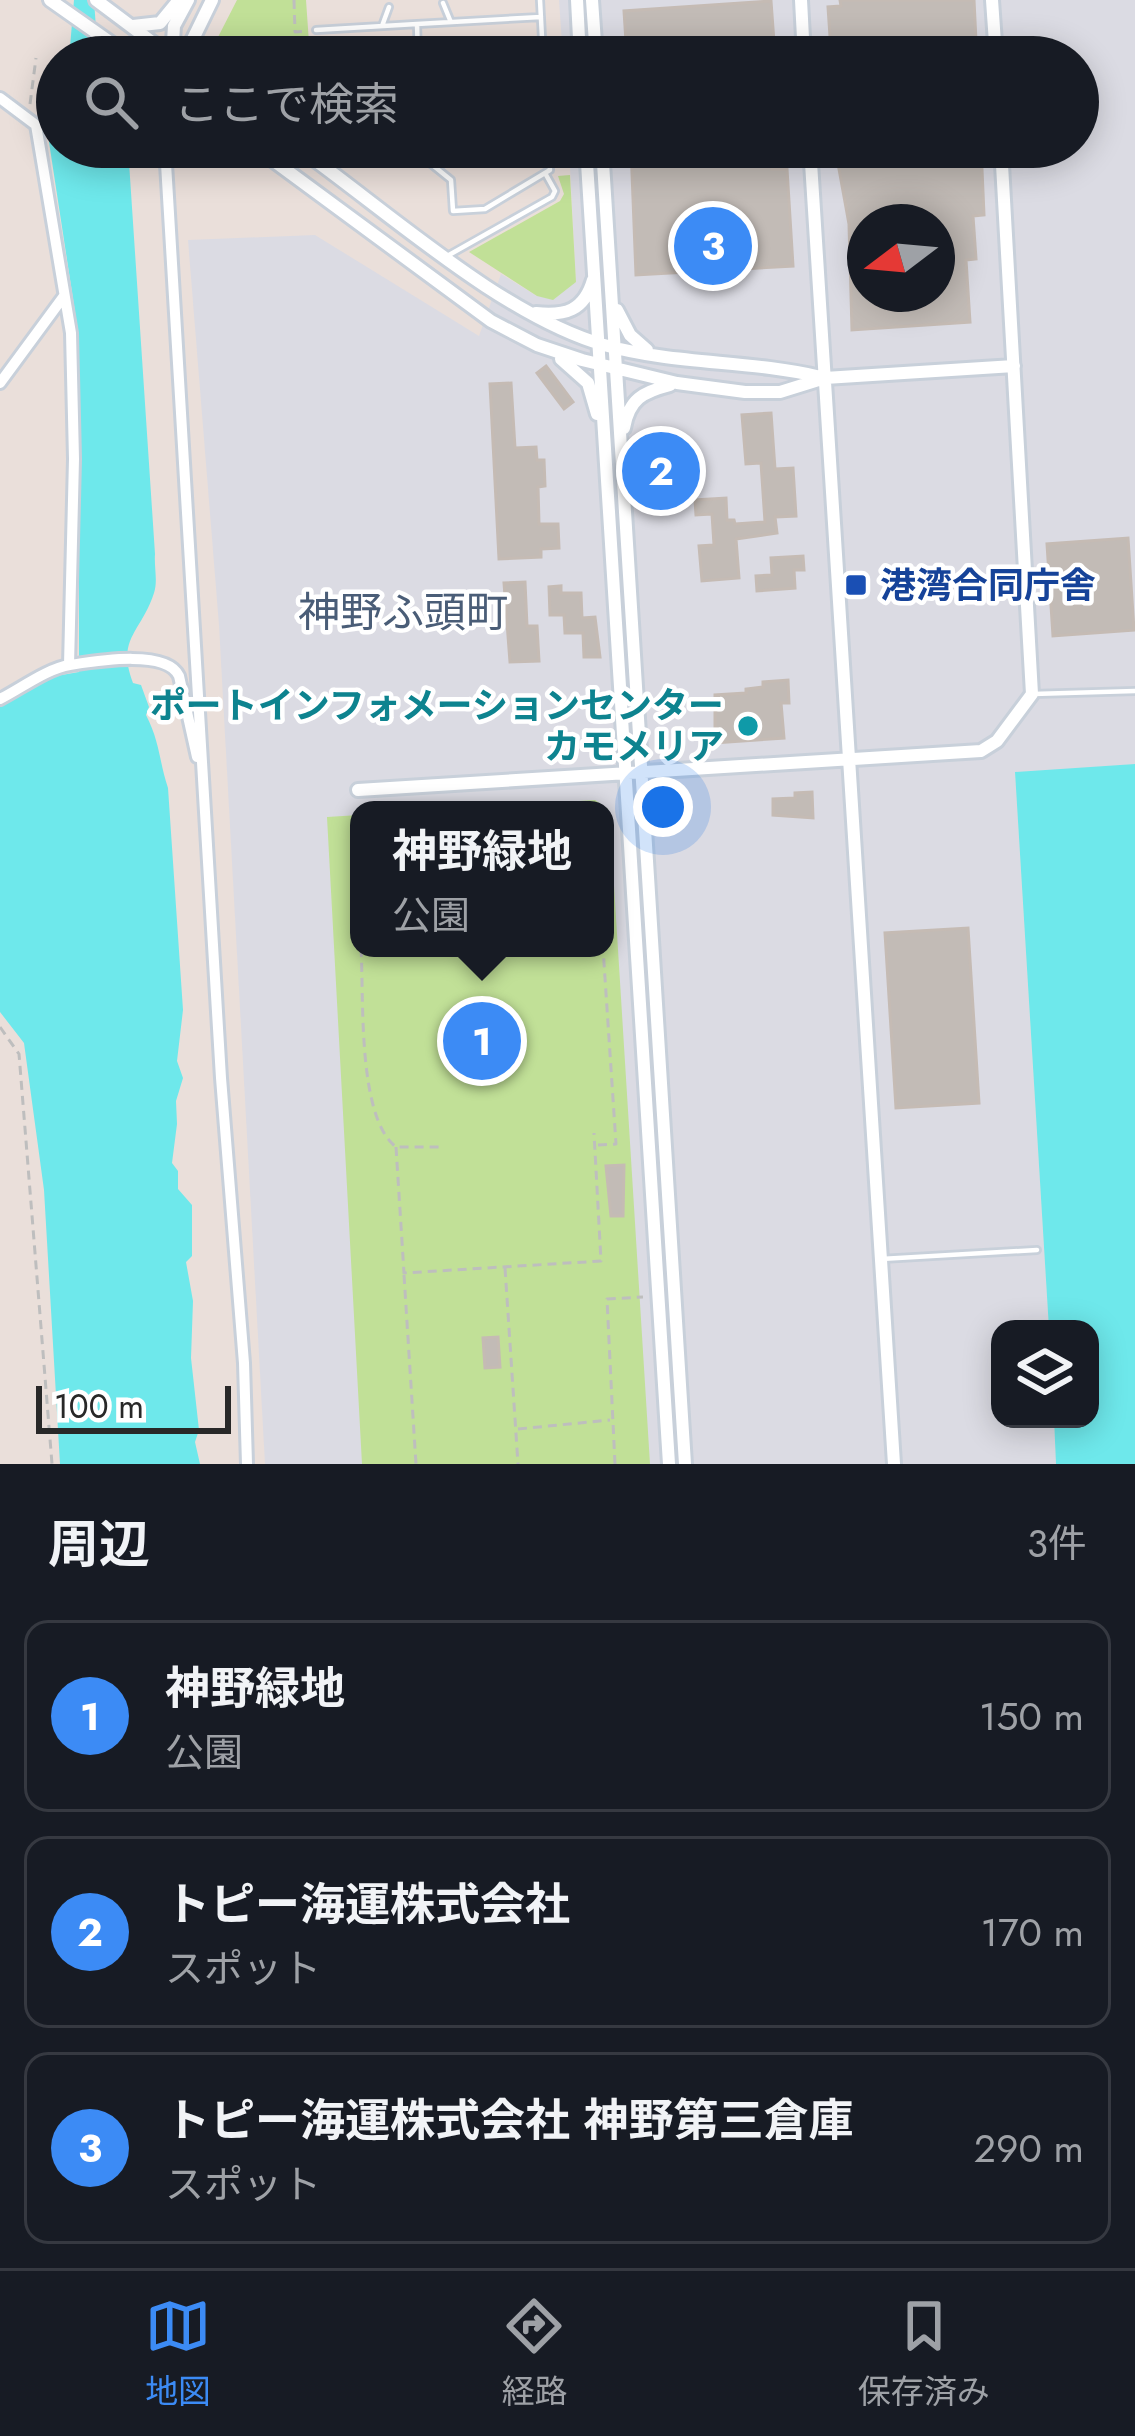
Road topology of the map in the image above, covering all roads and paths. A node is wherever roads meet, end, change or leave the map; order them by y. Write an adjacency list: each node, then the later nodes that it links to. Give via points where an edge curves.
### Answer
1 (50, 0): 19 (street)
2 (96, 0): 16 (street)
3 (183, 0): 16 (street, via 160,23); 21 (street)
4 (212, 0): 22 (street)
5 (294, 0): 18 (path, via 295,32)
6 (540, 0): 13 (lane)
7 (577, 0): 25 (street)
8 (592, 0): 26 (street)
9 (801, 0): 27 (street)
10 (992, 0): 28 (street)
11 (443, 3): 14 (lane)
12 (389, 7): 17 (lane)
13 (541, 17): 14 (lane); 24 (lane)
14 (451, 22): 15 (lane)
15 (417, 24): 17 (lane); 23 (lane)
16 (132, 26): 20 (street)
17 (382, 26): 18 (lane)
18 (316, 30)
19 (101, 36)
20 (145, 36)
21 (173, 36)
22 (194, 36)
23 (417, 36)
24 (542, 36)
25 (579, 36)
26 (595, 36)
27 (803, 36)
28 (995, 36)
29 (36, 58): 31 (path)
30 (0, 98): 31 (street)
31 (28, 119): 32 (street)
32 (36, 125)
33 (43, 168): 46 (street)
34 (166, 168): 67 (street)
35 (283, 168): 49 (street, via 476,310)
36 (326, 168): 44 (street)
37 (436, 168): 43 (lane, via 451,180 453,211 485,208)
38 (550, 168): 43 (lane)
39 (589, 168): 45 (street)
40 (602, 168): 45 (street)
41 (811, 168): 55 (street)
42 (1002, 168): 53 (street)
43 (545, 173): 44 (lane, via 553,197)
44 (447, 256): 47 (street)
45 (602, 269): 47 (street, via 572,311); 48 (street); 50 (street); 51 (street, via 624,328)
46 (64, 296): 56 (street); 60 (street, via 71,333)
47 (528, 312): 48 (street)
48 (598, 343): 50 (street); 52 (street)
49 (537, 345): 52 (street); 58 (street, via 588,383)
50 (614, 347): 51 (street); 54 (street)
51 (668, 359): 55 (street)
52 (599, 364): 54 (street); 58 (street)
53 (1014, 366): 55 (street); 62 (street)
54 (616, 368): 57 (street); 59 (street)
55 (825, 378): 57 (street, via 780,392); 64 (street)
56 (0, 383)
57 (677, 383): 59 (street, via 638,396)
58 (604, 445): 66 (street)
59 (621, 446): 65 (street)
60 (73, 665): 63 (street); 67 (street, via 161,660 175,667)
61 (1135, 691): 62 (lane)
62 (1032, 694): 64 (street, via 981,752)
63 (0, 699)
64 (849, 759): 65 (street); 77 (street)
65 (641, 771): 66 (street); 89 (street)
66 (625, 772): 68 (street); 88 (street)
67 (204, 784): 84 (street)
68 (358, 790)
69 (362, 957): 74 (path, via 370,1105)
70 (604, 957): 73 (path, via 616,1144)
71 (0, 1027): 83 (path, via 19,1054)
72 (594, 1133): 73 (path)
73 (594, 1145): 78 (path, via 602,1261)
74 (396, 1147): 75 (path); 79 (path)
75 (439, 1147)
76 (1037, 1250): 77 (lane)
77 (881, 1259): 90 (street)
78 (505, 1267): 79 (path); 82 (path)
79 (404, 1273): 85 (path)
80 (643, 1297): 81 (path, via 607,1299)
81 (613, 1420): 82 (path); 87 (path)
82 (516, 1429): 86 (path)
83 (52, 1464)
84 (247, 1464)
85 (416, 1464)
86 (518, 1464)
87 (615, 1464)
88 (669, 1464)
89 (686, 1464)
90 (894, 1464)

